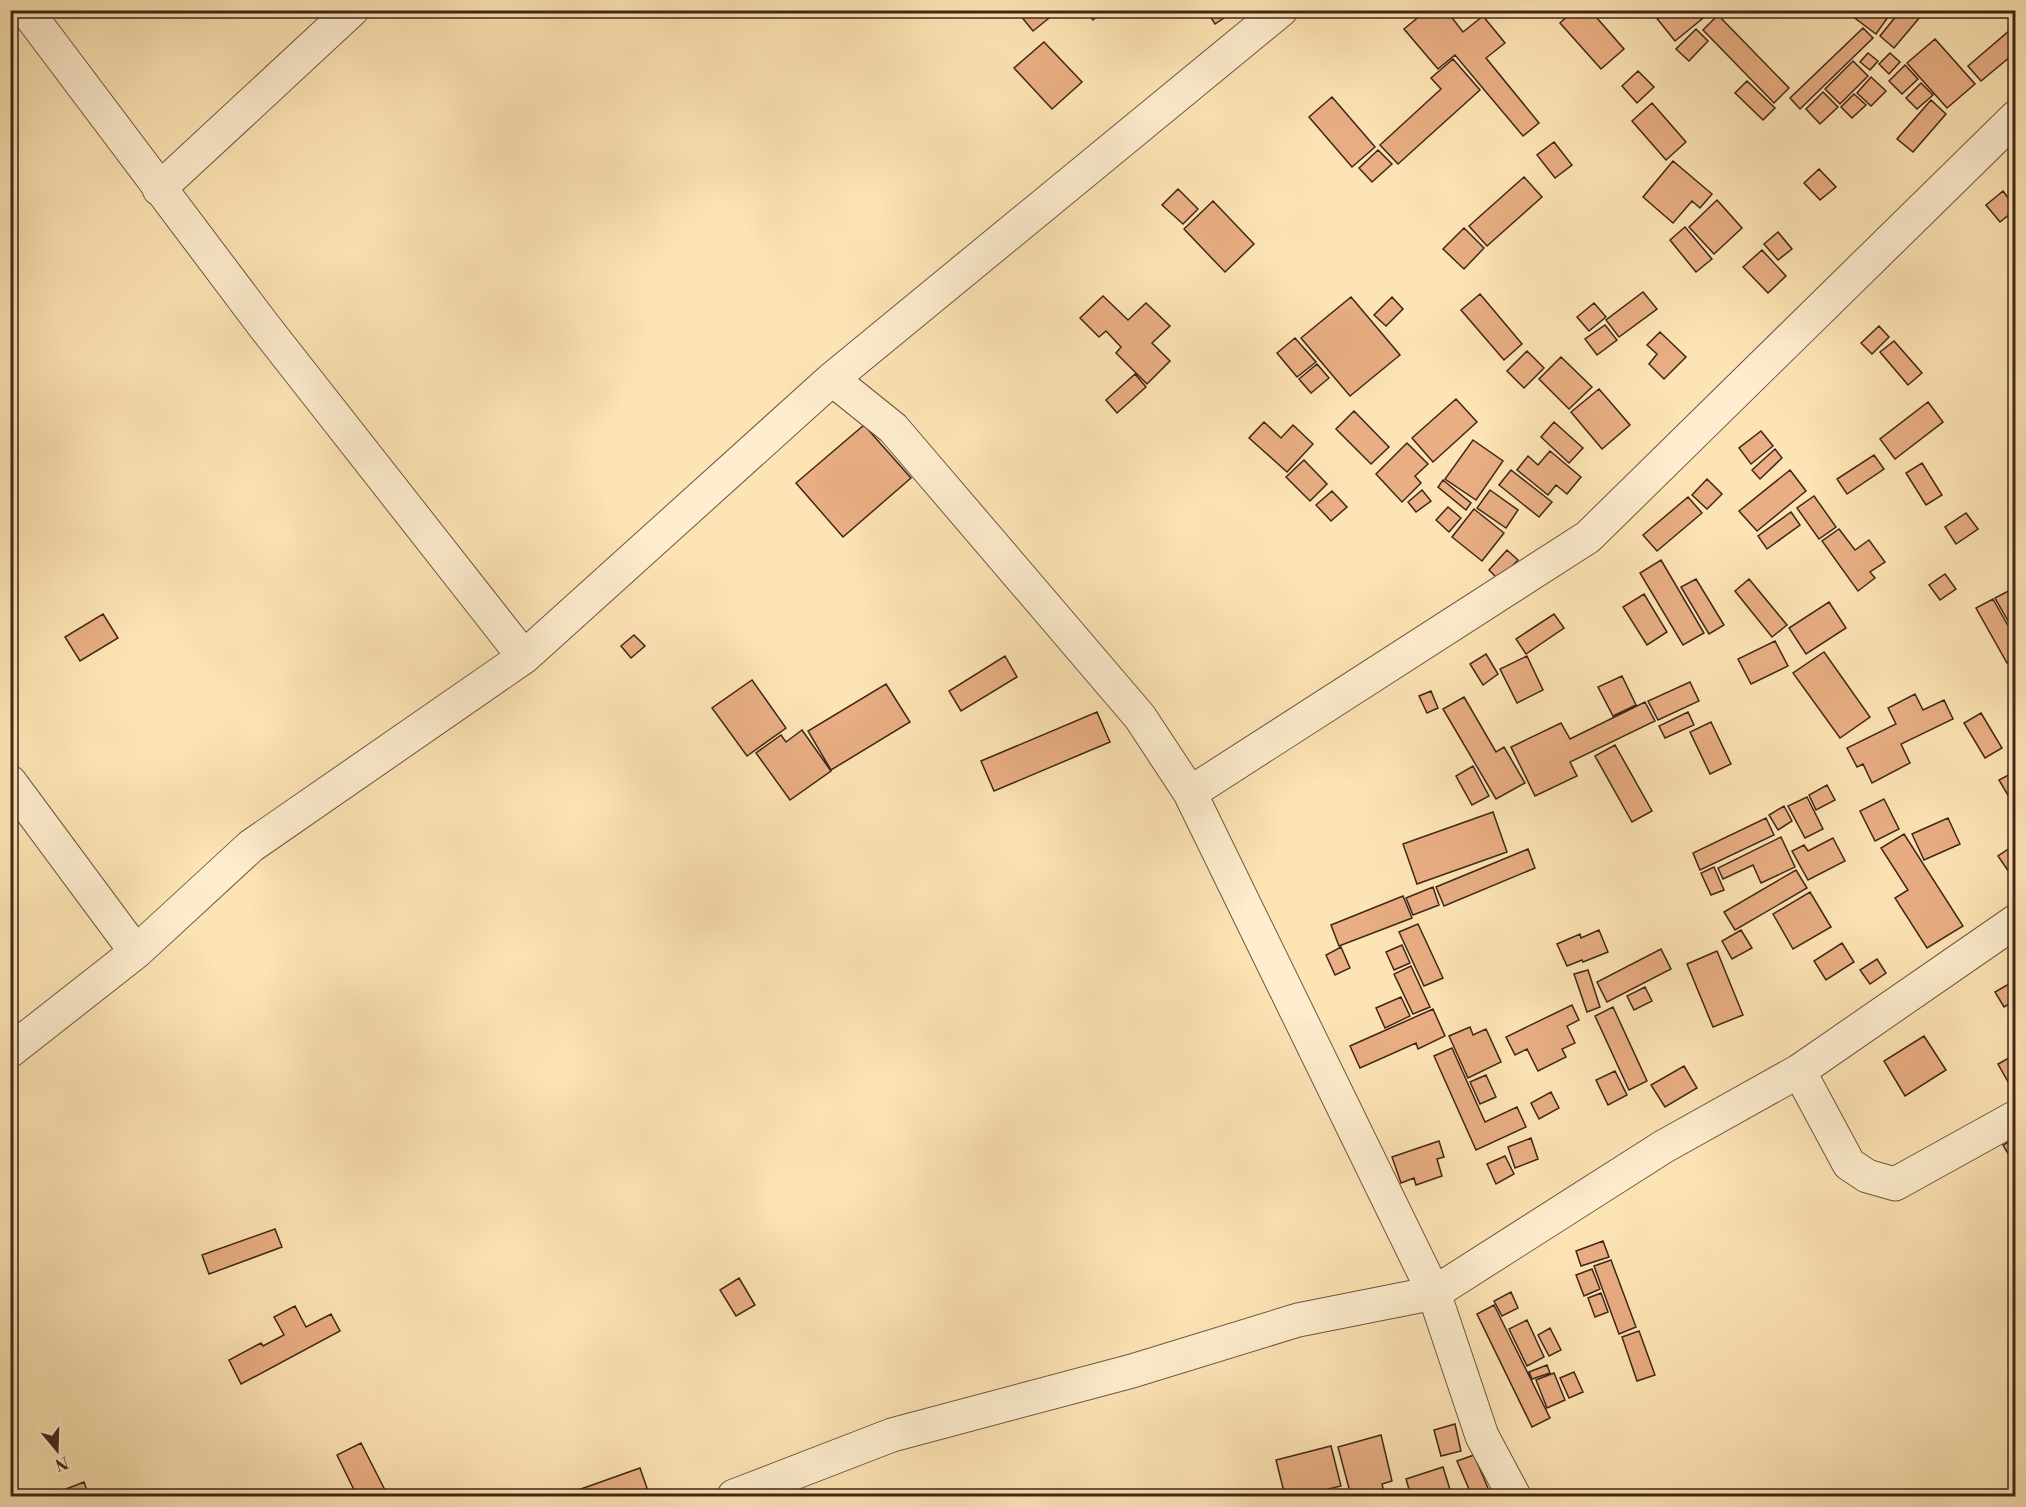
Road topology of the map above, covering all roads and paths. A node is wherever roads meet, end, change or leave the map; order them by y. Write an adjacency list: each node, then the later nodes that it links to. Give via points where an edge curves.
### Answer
1 (26, 10): 5 (street)
2 (352, 10): 5 (street)
3 (1281, 10): 6 (street)
4 (2016, 117): 9 (street, via 1588,537)
5 (159, 189): 7 (street)
6 (832, 379): 7 (street); 9 (street, via 893,428 1140,717)
7 (524, 657): 11 (street, via 252,846)
8 (10, 782): 11 (street)
9 (1190, 793): 15 (street)
10 (2016, 921): 13 (street)
11 (136, 952): 12 (street)
12 (10, 1051)
13 (1799, 1071): 14 (street, via 1849,1164 1867,1176 1894,1184); 15 (street, via 1663,1147)
14 (2016, 1117)
15 (1434, 1293): 16 (street, via 1298,1320 1132,1371 892,1435); 17 (street, via 1482,1436)
16 (734, 1497)
17 (1514, 1497)

